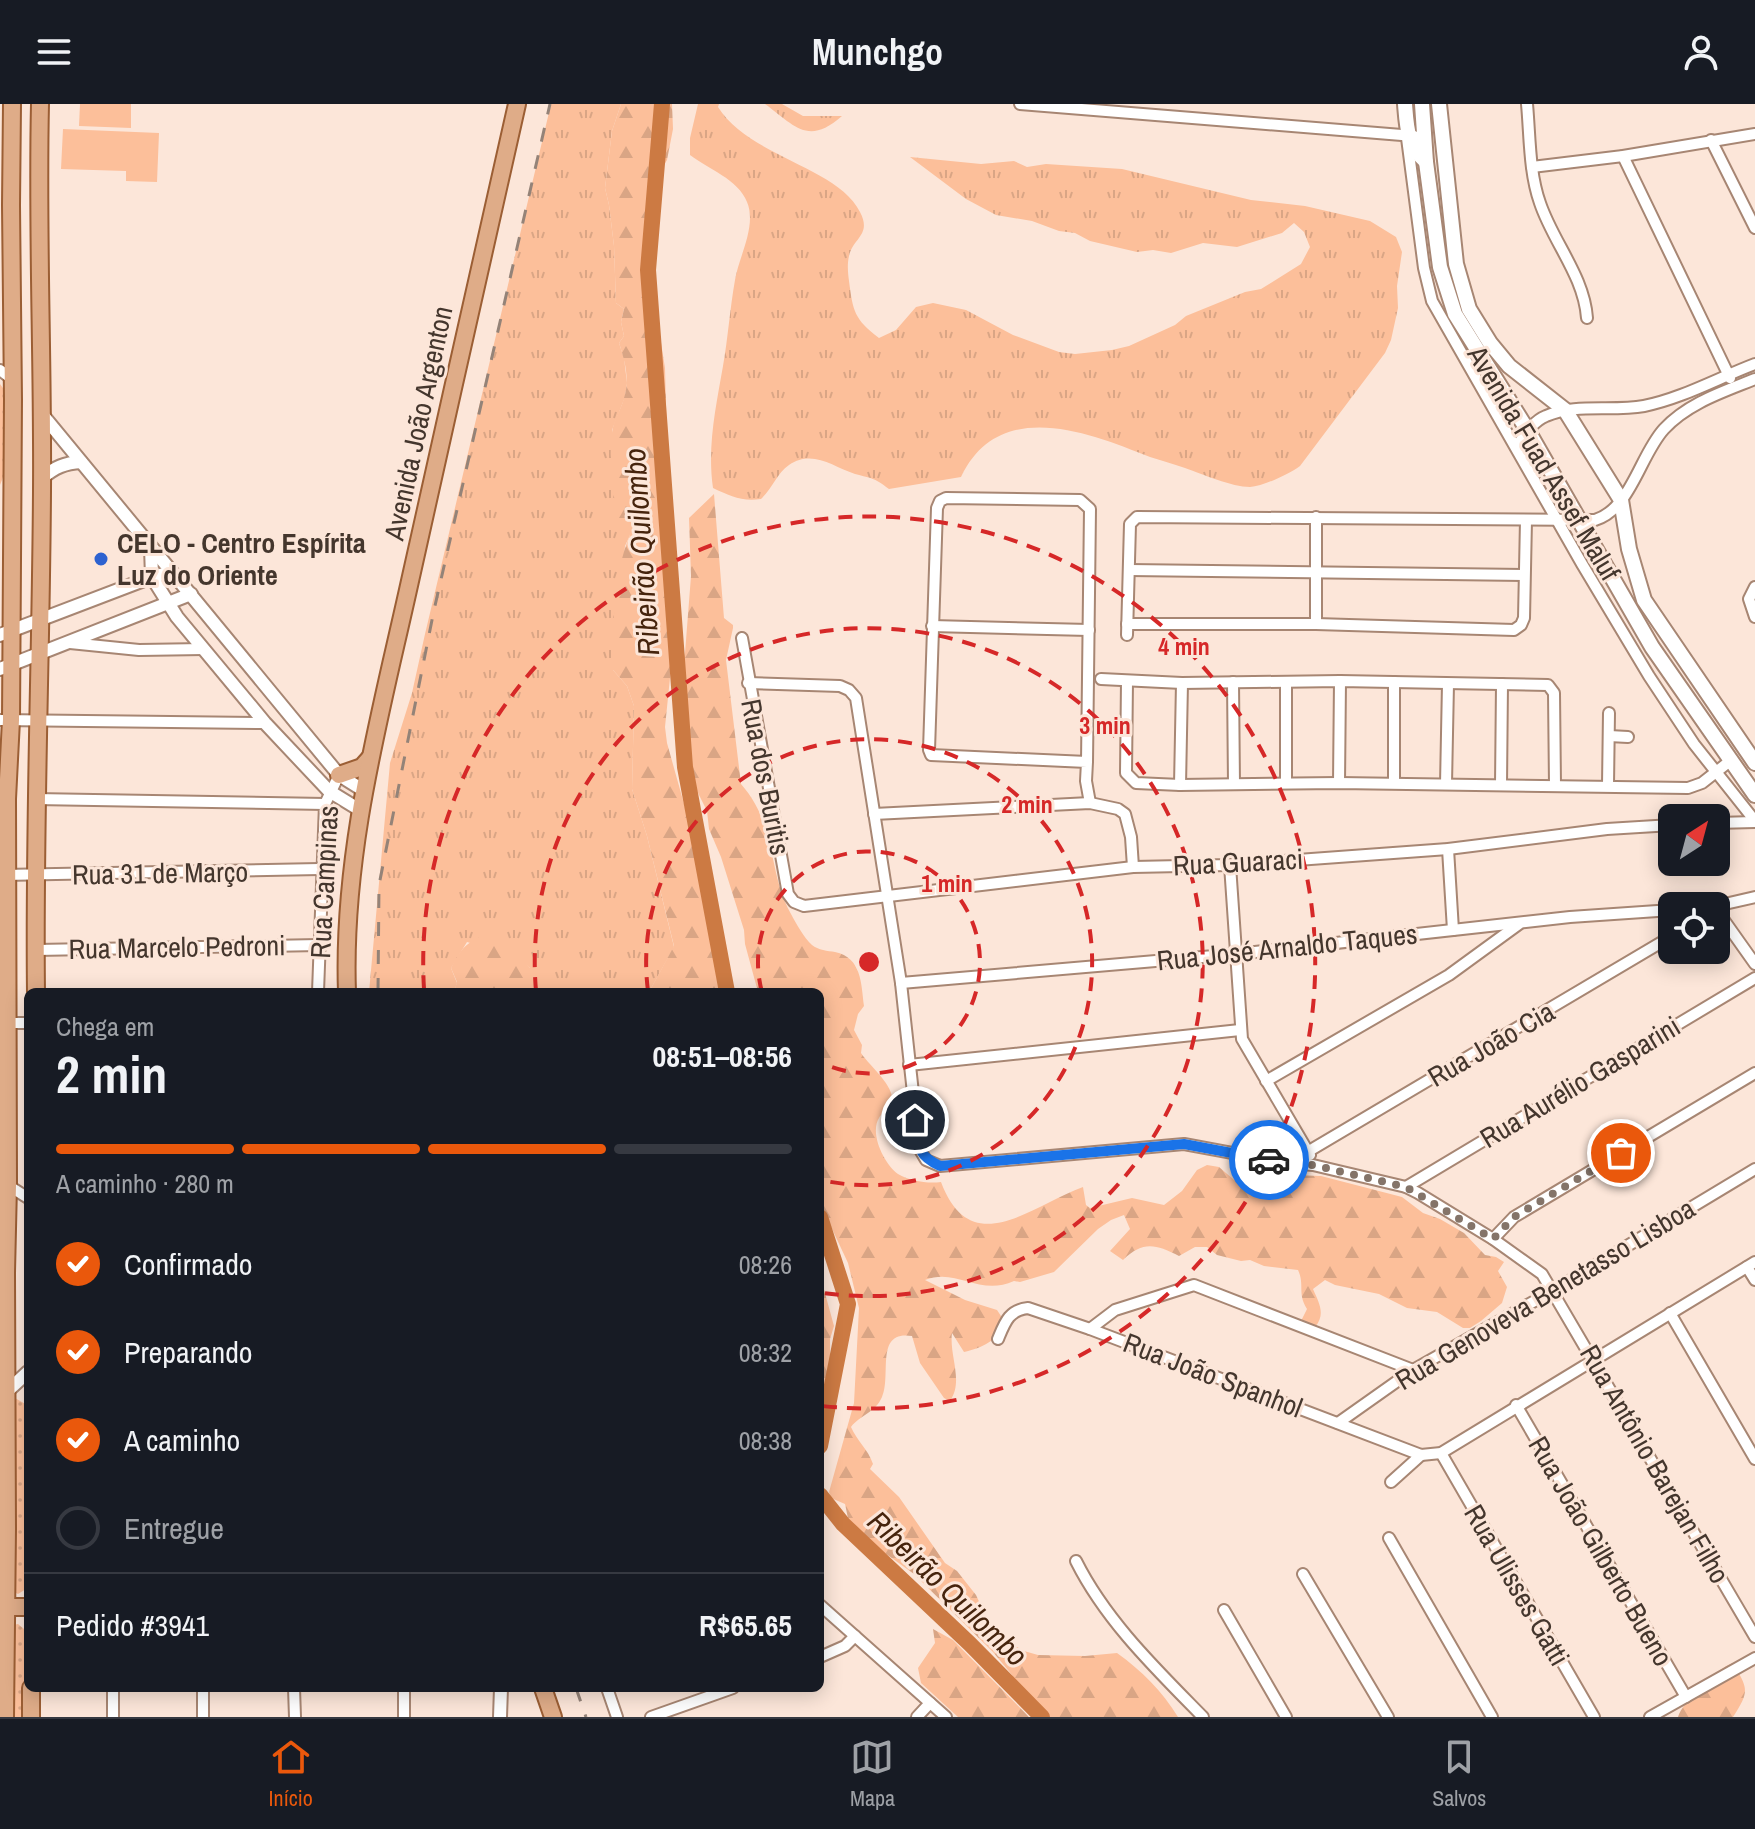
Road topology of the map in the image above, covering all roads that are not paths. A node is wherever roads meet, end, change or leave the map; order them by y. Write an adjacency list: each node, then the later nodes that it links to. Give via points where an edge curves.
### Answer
1 (12, 104): 17 (main road)
2 (40, 104): 18 (main road)
3 (517, 104): 79 (main road, Avenida João Argenton)
4 (1020, 104): 9 (street)
5 (1405, 104): 11 (main road)
6 (1422, 104): 12 (main road)
7 (1439, 104): 27 (main road, Avenida Fuad Assef Maluf, via 1456,264 1469,309 1509,366)
8 (1527, 104): 16 (street)
9 (1092, 108): 11 (street)
10 (1755, 134): 13 (street)
11 (1406, 135): 12 (street); 15 (main road, Avenida Fuad Assef Maluf); 31 (street, via 1432,301)
12 (1424, 137): 15 (main road)
13 (1711, 140): 14 (street); 19 (street)
14 (1623, 156): 16 (street); 23 (street)
15 (1426, 162): 30 (main road, Avenida Fuad Assef Maluf, via 1440,267 1455,314)
16 (1532, 167): 20 (street, via 1539,203 1586,300)
17 (11, 205): 18 (main road); 22 (main road)
18 (38, 205): 28 (main road)
19 (1755, 228)
20 (1587, 318)
21 (1755, 364): 23 (street)
22 (3, 373): 28 (main road); 34 (main road)
23 (1728, 375): 25 (street); 26 (street)
24 (1755, 379): 25 (street)
25 (1733, 387): 29 (street)
26 (1671, 399): 27 (street, via 1618,410); 29 (street)
27 (1565, 410): 30 (street, via 1543,417); 35 (main road, Avenida Fuad Assef Maluf)
28 (41, 413): 32 (street); 33 (main road)
29 (1679, 414): 35 (street, via 1649,449)
30 (1528, 431): 31 (street); 38 (main road, Avenida Fuad Assef Maluf)
31 (1516, 447): 37 (street)
32 (81, 462): 33 (street, via 53,469); 40 (street)
33 (42, 478): 53 (main road)
34 (6, 492): 57 (main road)
35 (1621, 500): 38 (street, via 1600,519); 81 (main road, Avenida Fuad Assef Maluf, via 1644,600)
36 (1316, 517): 39 (street); 42 (street, via 1137,517 1130,524); 43 (street)
37 (1557, 519): 38 (street); 39 (street); 41 (street)
38 (1580, 519): 41 (street, via 1570,532); 49 (main road, Avenida Fuad Assef Maluf)
39 (1526, 520): 45 (street)
40 (151, 547): 44 (street); 46 (street)
41 (1582, 564): 51 (street)
42 (1129, 570): 43 (street); 54 (street, via 1127,629)
43 (1315, 571): 45 (street); 54 (street)
44 (172, 572): 46 (street); 48 (street)
45 (1524, 575): 54 (street, via 1524,618 1514,630)
46 (152, 577): 50 (street); 53 (street)
47 (1755, 587): 52 (street, via 1749,599)
48 (191, 594): 50 (street); 84 (street)
49 (1626, 599): 51 (street); 82 (main road, Avenida Fuad Assef Maluf, via 1652,647)
50 (166, 603): 59 (street); 60 (street)
51 (1607, 606): 83 (street, via 1671,711)
52 (1755, 617)
53 (39, 620): 57 (street); 61 (main road)
54 (1316, 624)
55 (932, 626): 56 (street); 56 (street, via 940,501 1080,500 1090,509); 80 (street, via 931,755)
56 (1089, 630): 80 (street)
57 (5, 633): 62 (main road)
58 (742, 638): 69 (street, Rua dos Buritis)
59 (70, 643): 60 (street); 61 (street)
60 (204, 649): 76 (street)
61 (38, 654): 62 (street); 75 (main road)
62 (5, 667): 74 (main road)
63 (1101, 679): 64 (street)
64 (1127, 681): 70 (street); 90 (street, via 1126,773 1136,783)
65 (1340, 681): 67 (street); 68 (street); 86 (street)
66 (1233, 682): 67 (street); 70 (street); 88 (street)
67 (1286, 682): 85 (street)
68 (1394, 682): 71 (street); 87 (street)
69 (748, 683): 102 (street, via 849,690 856,698); 115 (street, Rua dos Buritis, via 788,894)
70 (1182, 683): 90 (street)
71 (1448, 684): 72 (street); 89 (street)
72 (1502, 684): 91 (street); 92 (street, via 1552,688)
73 (1609, 713): 77 (street)
74 (6, 720): 75 (street); 97 (main road)
75 (37, 720): 76 (street); 98 (main road)
76 (265, 723): 96 (street)
77 (1609, 736): 78 (street); 93 (street)
78 (1628, 737)
79 (370, 758): 84 (main road, via 362,767); 94 (main road, Avenida João Argenton)
80 (1087, 762): 99 (street)
81 (1755, 763)
82 (1734, 767): 83 (street); 95 (main road, Avenida Fuad Assef Maluf); 100 (main road)
83 (1717, 772): 93 (street, via 1688,788); 103 (street)
84 (339, 775): 94 (street); 96 (street, Rua Campinas)
85 (1286, 783): 86 (street); 88 (street)
86 (1339, 783): 87 (street)
87 (1394, 783): 89 (street)
88 (1234, 784): 90 (street)
89 (1446, 784): 91 (street)
90 (1180, 785)
91 (1501, 785): 92 (street)
92 (1555, 785): 93 (street)
93 (1608, 785)
94 (363, 790): 101 (main road, Avenida João Argenton)
95 (1755, 795)
96 (327, 798): 98 (street); 101 (street); 109 (street, Rua Campinas)
97 (4, 799): 110 (main road)
98 (35, 799): 111 (main road)
99 (1090, 803): 102 (street); 108 (street, via 1125,814)
100 (1755, 805)
101 (360, 810): 130 (main road, Avenida João Argenton, via 349,891)
102 (874, 814): 112 (street)
103 (1755, 821): 104 (street)
104 (1730, 822)
105 (1658, 826): 106 (street, Rua Guaraci)
106 (1448, 849): 107 (street, Rua Guaraci); 119 (street)
107 (1230, 865): 108 (street, Rua Guaraci); 124 (street)
108 (1133, 867): 112 (street, Rua Guaraci)
109 (320, 869): 111 (street, Rua 31 de Março); 121 (street, Rua Campinas)
110 (4, 875): 111 (street, Rua 31 de Março); 122 (main road)
111 (36, 876): 123 (main road)
112 (889, 895): 115 (street, Rua Guaraci); 127 (street)
113 (1755, 897): 114 (street)
114 (1730, 904)
115 (804, 906)
116 (1658, 911): 117 (street, Rua José Arnaldo Taques)
117 (1520, 923): 119 (street, Rua José Arnaldo Taques); 135 (street, via 1449,975)
118 (1730, 928): 125 (street)
119 (1453, 930): 124 (street, Rua José Arnaldo Taques)
120 (1658, 944): 136 (street, Rua João Cia)
121 (319, 945): 123 (street, Rua Marcelo Pedroni); 129 (street, Rua Campinas)
122 (4, 950): 131 (main road)
123 (36, 950): 128 (main road)
124 (1237, 954): 127 (street, Rua José Arnaldo Taques); 132 (street)
125 (1755, 964)
126 (1755, 978): 140 (street, Rua Aurélio Gasparini)
127 (901, 983): 133 (street)
128 (36, 988)
129 (318, 988)
130 (347, 988)
131 (4, 1023): 139 (main road)
132 (1240, 1030): 133 (street); 135 (street)
133 (909, 1065): 137 (street, Rua Antônio Barejan Filho, via 919,1148 926,1160 940,1166 1184,1144)
134 (1755, 1073): 142 (street, via 1514,1217)
135 (1266, 1081): 136 (street)
136 (1309, 1151): 137 (street)
137 (1313, 1165): 140 (street, Rua Antônio Barejan Filho)
138 (1755, 1169): 145 (street, Rua Genoveva Benetasso Lisboa)
139 (4, 1183): 141 (street); 152 (main road)
140 (1406, 1187): 142 (street, Rua Antônio Barejan Filho)
141 (24, 1196)
142 (1493, 1239): 145 (street, Rua Antônio Barejan Filho, via 1542,1274)
143 (1751, 1264): 144 (street); 146 (street)
144 (1755, 1280)
145 (1554, 1290): 149 (street, Rua Antônio Barejan Filho); 150 (street, Rua Genoveva Benetasso Lisboa)
146 (1670, 1313): 149 (street); 157 (street)
147 (1090, 1329): 148 (street, Rua João Spanhol, via 1018,1309 1009,1315); 150 (street, via 1115,1310 1194,1285); 154 (street, Rua João Spanhol)
148 (998, 1339)
149 (1594, 1359): 153 (street); 167 (street, Rua Antônio Barejan Filho)
150 (1413, 1370): 154 (street, Rua Genoveva Benetasso Lisboa)
151 (24, 1376): 152 (street)
152 (3, 1396): 162 (main road)
153 (1516, 1405): 155 (street); 180 (street, Rua João Gilberto Bueno)
154 (1338, 1423): 156 (street, Rua João Spanhol)
155 (1441, 1453): 156 (street, Rua João Spanhol); 198 (street, Rua Ulisses Gatti)
156 (1421, 1455): 158 (street)
157 (1755, 1459)
158 (1391, 1482)
159 (1389, 1538): 197 (street)
160 (1076, 1561): 194 (street, via 1113,1618)
161 (1303, 1574): 196 (street)
162 (6, 1607): 163 (main road); 179 (main road)
163 (24, 1607)
164 (824, 1609): 166 (street)
165 (1224, 1610): 195 (street)
166 (855, 1636): 168 (street); 181 (street)
167 (1755, 1637)
168 (824, 1655)
169 (1755, 1658): 180 (street)
170 (31, 1692): 183 (main road)
171 (113, 1692): 184 (street)
172 (203, 1692): 185 (street)
173 (294, 1692): 186 (street)
174 (404, 1692): 187 (street)
175 (501, 1692): 188 (street)
176 (544, 1692): 189 (main road)
177 (608, 1692): 190 (street)
178 (722, 1692): 191 (street)
179 (2, 1693): 182 (main road)
180 (1686, 1697): 199 (street)
181 (930, 1703): 192 (street); 193 (street)
182 (5, 1717)
183 (31, 1717)
184 (113, 1717)
185 (203, 1717)
186 (295, 1717)
187 (404, 1717)
188 (500, 1717)
189 (553, 1717)
190 (617, 1717)
191 (651, 1717)
192 (917, 1717)
193 (946, 1717)
194 (1203, 1717)
195 (1286, 1717)
196 (1388, 1717)
197 (1492, 1717)
198 (1594, 1717)
199 (1650, 1717)

